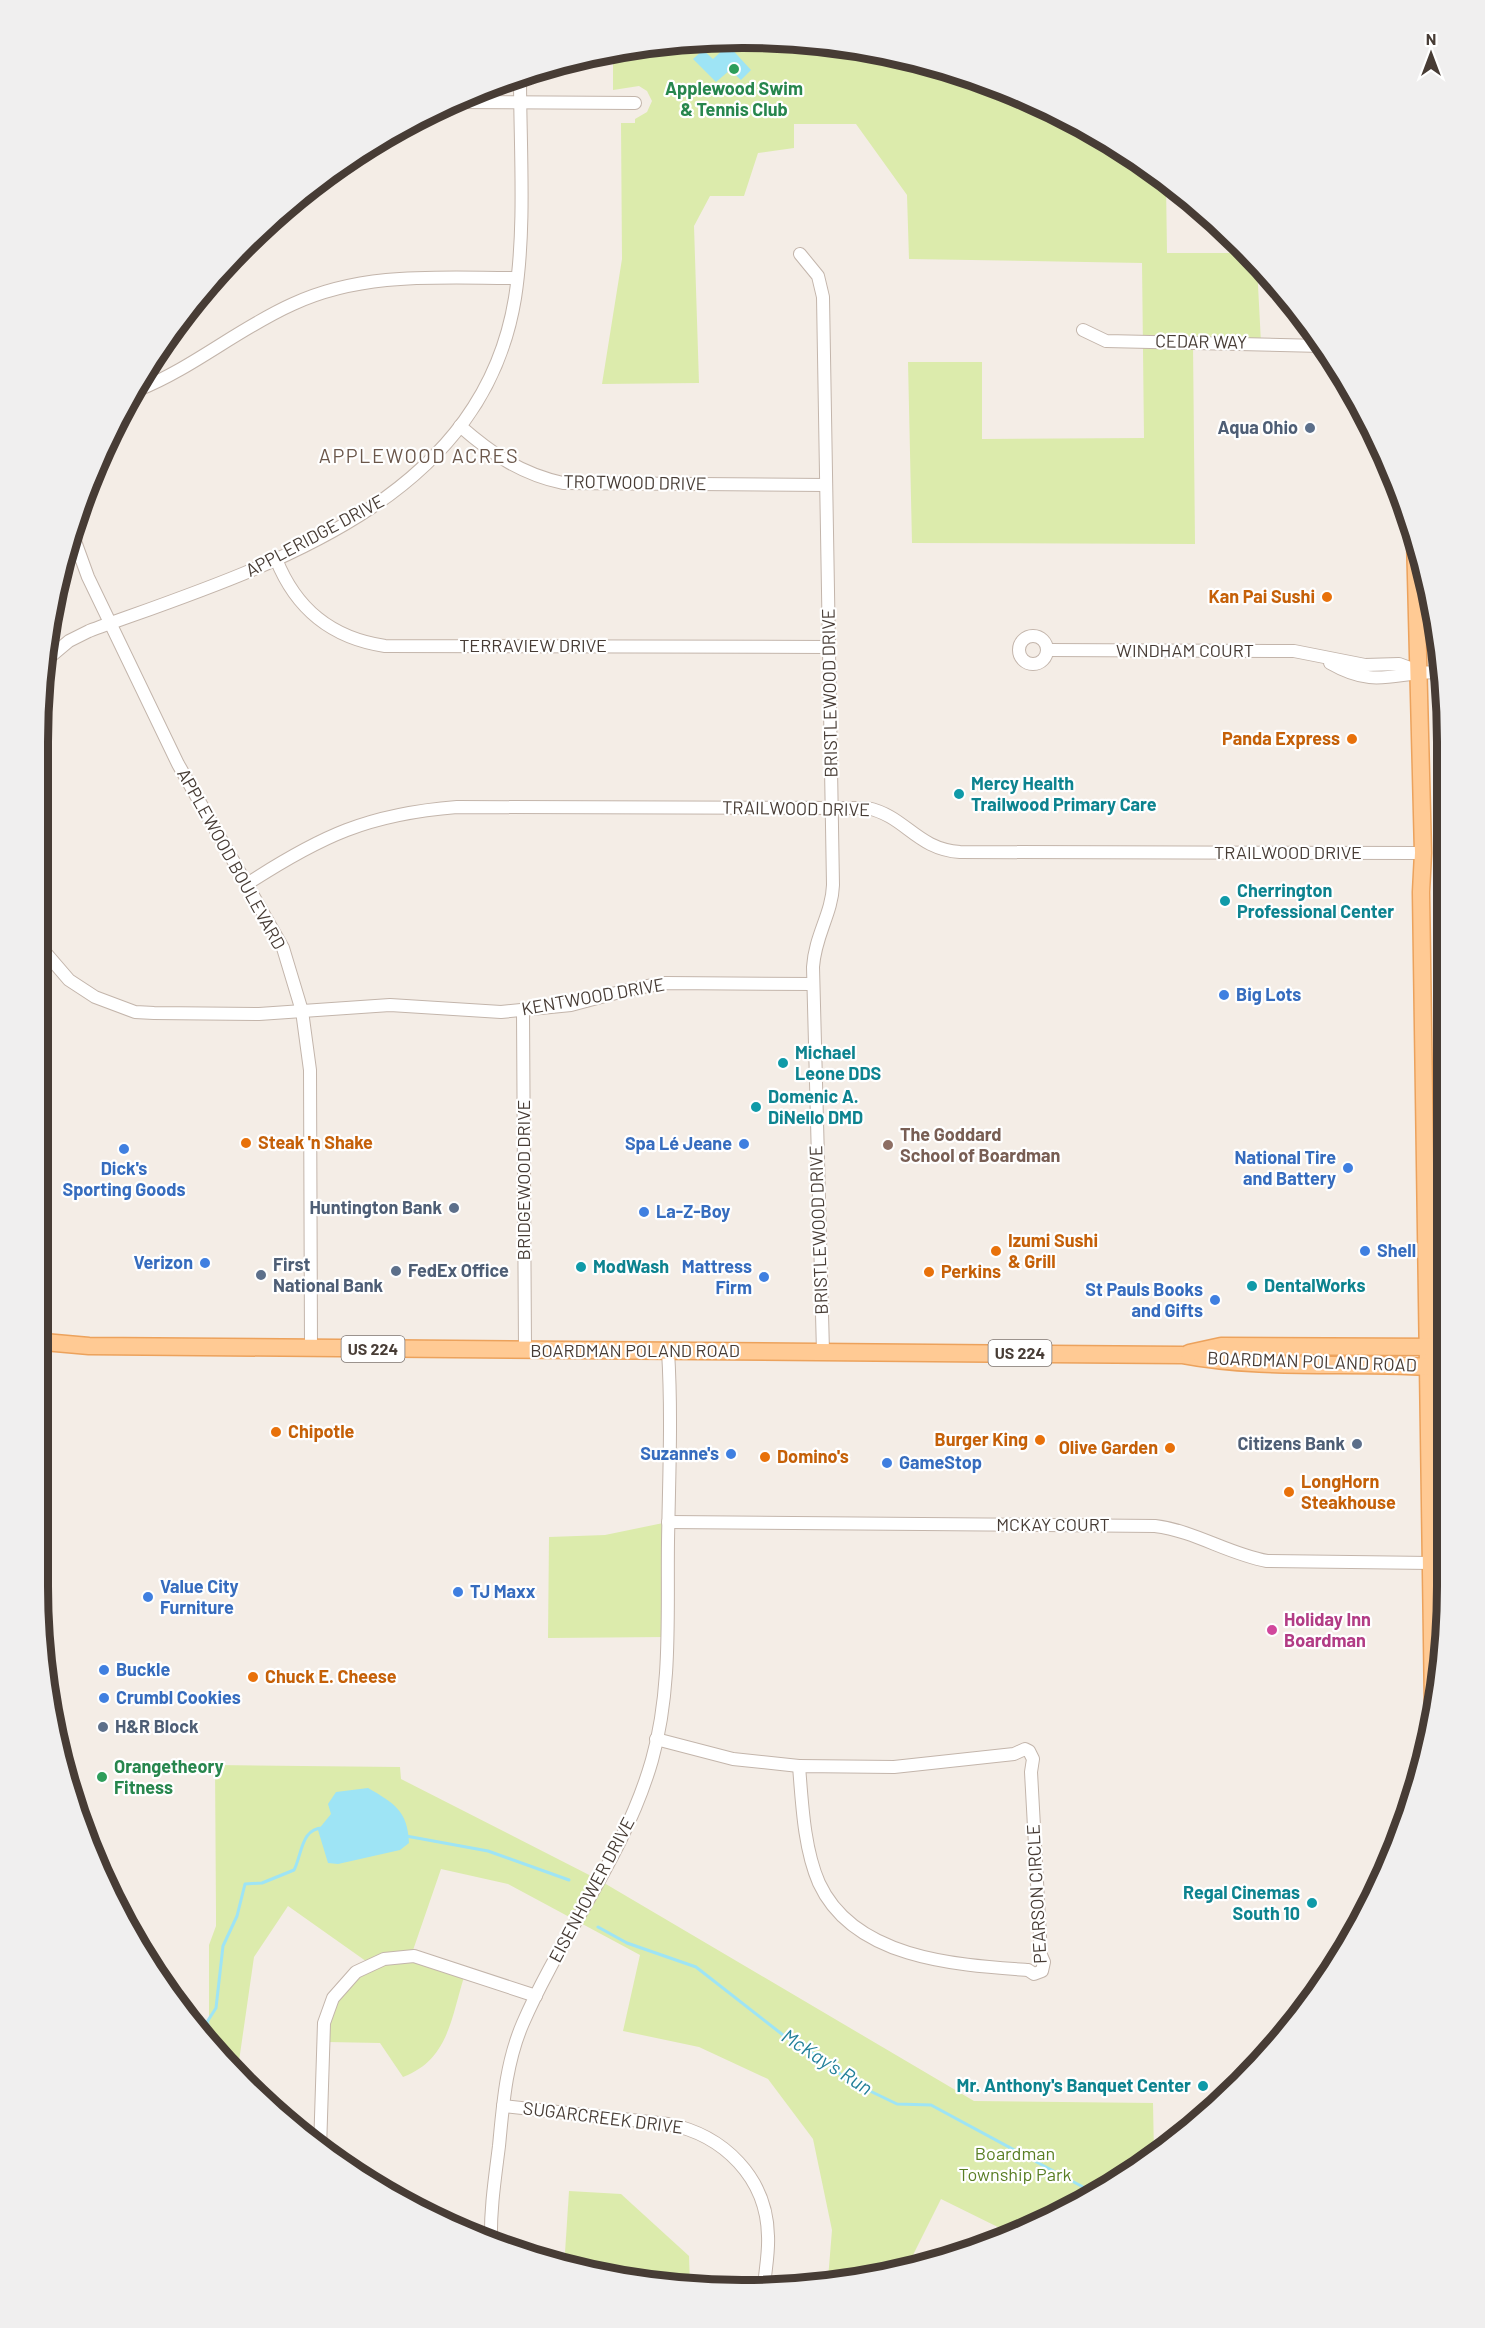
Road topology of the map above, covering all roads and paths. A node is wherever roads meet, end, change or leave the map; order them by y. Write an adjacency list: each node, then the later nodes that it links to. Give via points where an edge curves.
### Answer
1 (520, 85): 3 (street, APPLERIDGE DRIVE)
2 (475, 102): 3 (street)
3 (520, 102): 4 (street); 6 (street, APPLERIDGE DRIVE)
4 (635, 103)
5 (800, 254): 11 (street, BRISTLEWOOD DRIVE, via 818,276 822,288)
6 (517, 278): 9 (street, via 390,279 328,290 265,318); 10 (street, APPLERIDGE DRIVE, via 512,314 499,355)
7 (1083, 330): 8 (street, CEDAR WAY, via 1106,341)
8 (1312, 346)
9 (147, 386)
10 (460, 426): 11 (street, TROTWOOD DRIVE, via 509,464 563,483); 13 (street, APPLERIDGE DRIVE, via 430,462 392,495)
11 (826, 485): 16 (street, BRISTLEWOOD DRIVE)
12 (77, 545): 15 (street, APPLEWOOD BOULEVARD)
13 (276, 559): 15 (street, APPLERIDGE DRIVE); 16 (street, TERRAVIEW DRIVE, via 291,590 312,615 341,634 385,646)
14 (1416, 574): 19 (main road)
15 (110, 624): 18 (street, APPLERIDGE DRIVE, via 69,641); 23 (street, APPLEWOOD BOULEVARD, via 195,796)
16 (829, 647): 21 (street, BRISTLEWOOD DRIVE)
17 (1048, 650): 19 (street, WINDHAM COURT, via 1294,651 1365,665 1399,664)
18 (54, 654)
19 (1418, 671): 20 (street, WINDHAM COURT); 22 (main road)
20 (1433, 672)
21 (832, 808): 22 (street, TRAILWOOD DRIVE, via 882,812 921,841 950,851); 23 (street, TRAILWOOD DRIVE, via 418,810 333,833); 25 (street, BRISTLEWOOD DRIVE, via 833,892 816,942)
22 (1423, 853): 30 (main road)
23 (247, 884): 26 (street, APPLEWOOD BOULEVARD, via 283,948)
24 (48, 957): 26 (street, KENTWOOD DRIVE, via 82,990 135,1012 226,1015)
25 (813, 984): 27 (street, KENTWOOD DRIVE, via 665,983 571,1005); 35 (street, BRISTLEWOOD DRIVE)
26 (302, 1011): 27 (street, KENTWOOD DRIVE, via 390,1005); 31 (street, APPLEWOOD BOULEVARD, via 310,1070)
27 (523, 1011): 33 (street, BRIDGEWOOD DRIVE)
28 (48, 1342): 29 (main road, BOARDMAN POLAND ROAD / US 224)
29 (89, 1346): 31 (main road, BOARDMAN POLAND ROAD / US 224); 32 (main road, BOARDMAN POLAND ROAD / US 224)
30 (1435, 1347): 36 (main road, BOARDMAN POLAND ROAD / US 224, via 1221,1346); 37 (main road)
31 (311, 1348): 33 (main road, BOARDMAN POLAND ROAD / US 224)
32 (48, 1349)
33 (525, 1350): 34 (main road, BOARDMAN POLAND ROAD / US 224)
34 (668, 1351): 35 (main road, BOARDMAN POLAND ROAD / US 224); 38 (street, EISENHOWER DRIVE)
35 (823, 1352): 36 (main road, BOARDMAN POLAND ROAD / US 224)
36 (1182, 1355): 37 (main road, BOARDMAN POLAND ROAD / US 224, via 1221,1363)
37 (1436, 1367): 39 (main road)
38 (668, 1522): 39 (street, MCKAY COURT, via 1155,1526 1193,1534 1267,1562); 41 (street, EISENHOWER DRIVE, via 667,1662)
39 (1431, 1563): 40 (main road)
40 (1432, 1663)
41 (656, 1739): 42 (street, PEARSON CIRCLE, via 733,1759); 43 (street, EISENHOWER DRIVE, via 636,1807 619,1846)
42 (799, 1766): 42 (street, PEARSON CIRCLE, via 894,1767 1029,1751 1033,1759 1042,1971 1034,1974 1028,1970 928,1959 886,1943 847,1920 826,1896 814,1870)
43 (536, 1996): 44 (street, EISENHOWER DRIVE, via 512,2052); 45 (street, via 414,1956 384,1959 356,1972 333,1998 324,2023)
44 (503, 2106): 46 (street, EISENHOWER DRIVE); 47 (street, SUGARCREEK DRIVE, via 668,2124 716,2142 744,2168 764,2208 768,2235)
45 (320, 2136)
46 (491, 2232)
47 (765, 2280)

